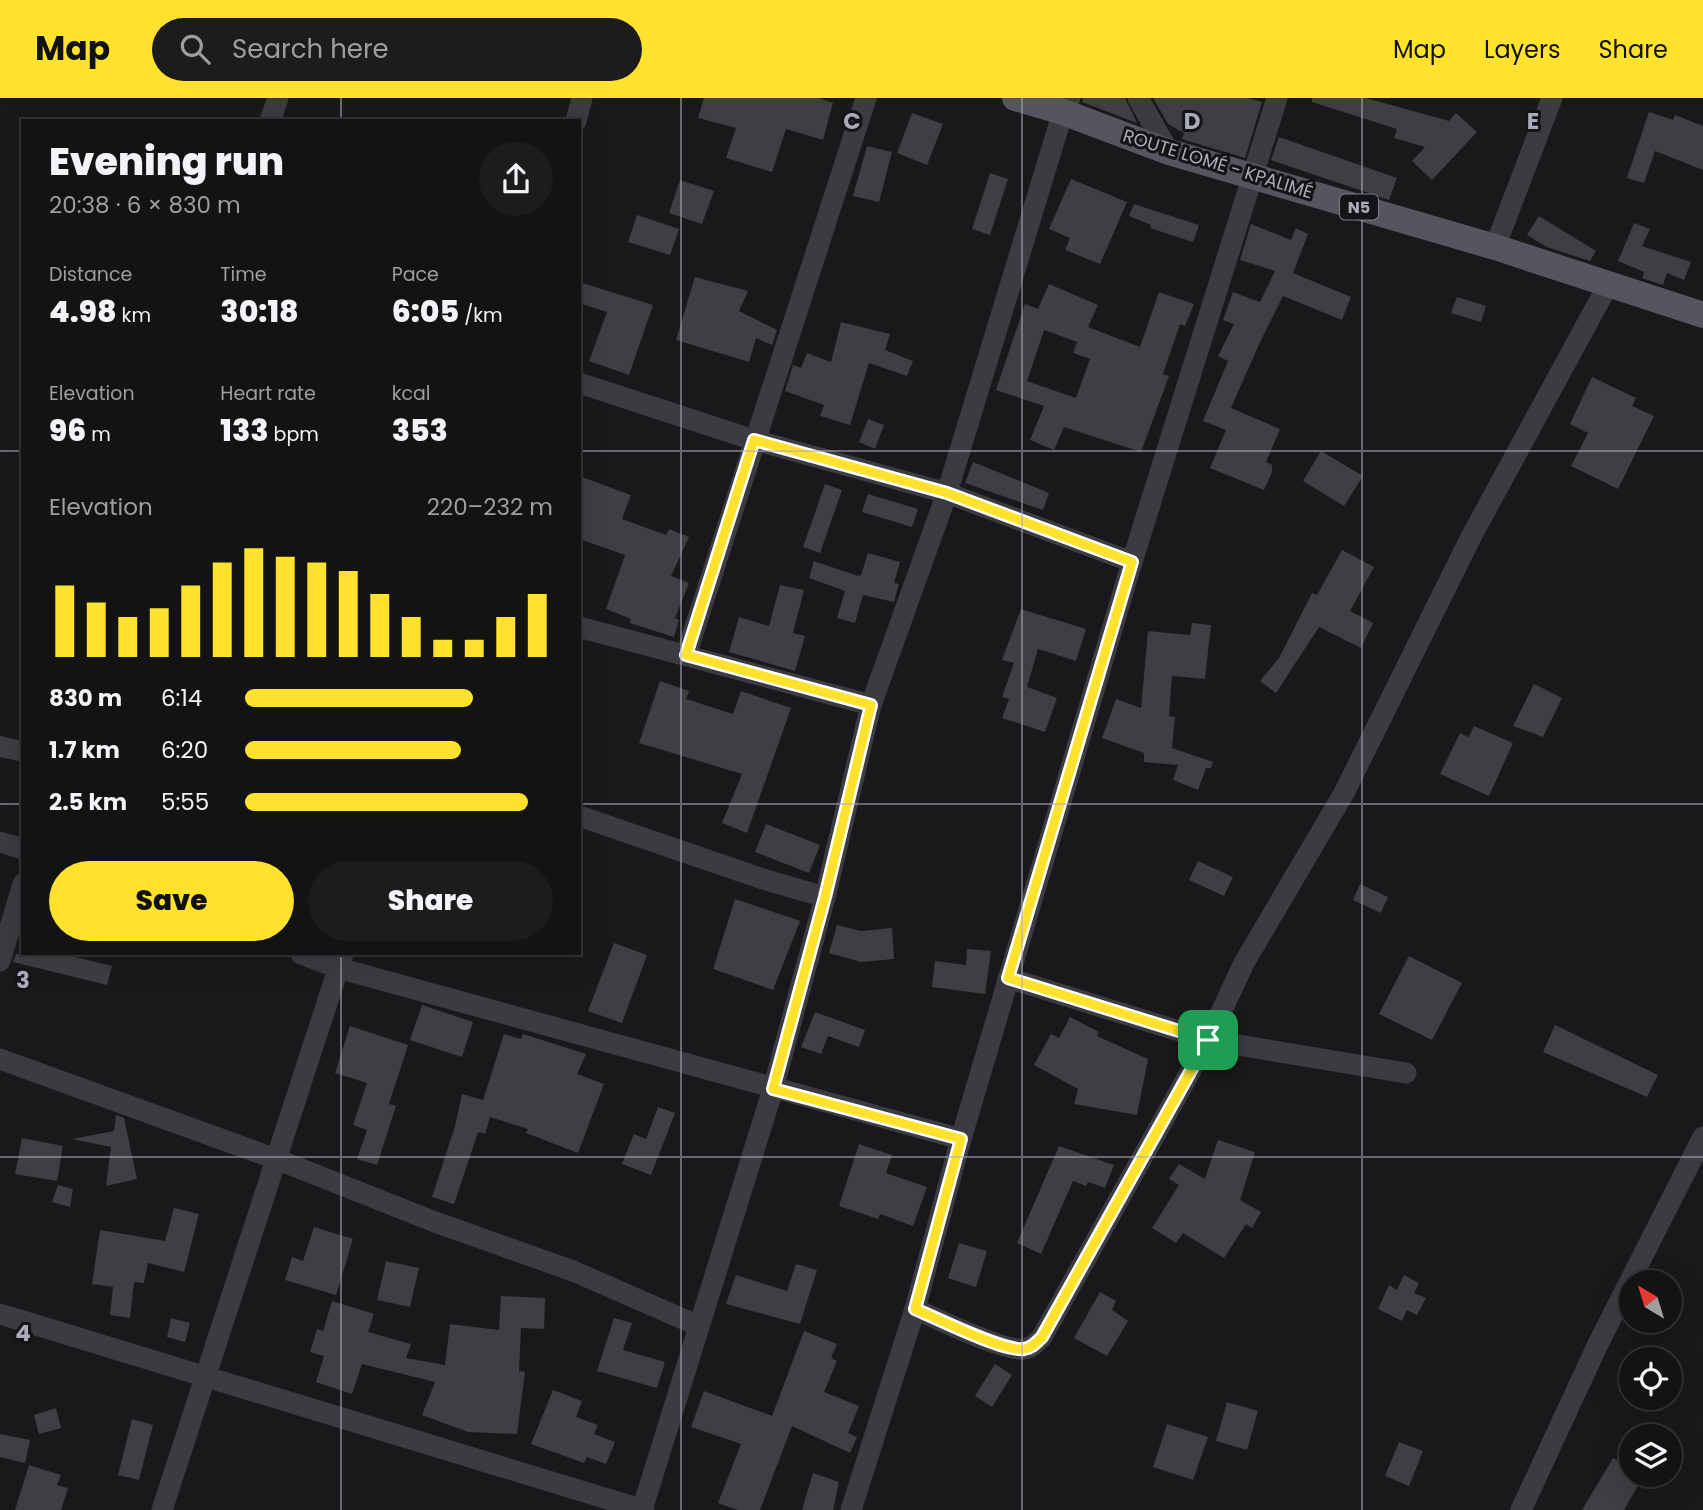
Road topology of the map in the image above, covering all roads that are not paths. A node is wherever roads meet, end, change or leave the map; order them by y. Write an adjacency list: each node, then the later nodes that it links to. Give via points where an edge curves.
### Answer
1 (278, 98): 9 (street)
2 (582, 98): 10 (street)
3 (866, 98): 17 (street)
4 (1015, 98): 8 (main road, ROUTE LOMÉ - KPALIMÉ / N5)
5 (1138, 98): 11 (street)
6 (1277, 98): 12 (street)
7 (1552, 98): 13 (street)
8 (1066, 105): 11 (main road, ROUTE LOMÉ - KPALIMÉ / N5); 18 (street)
9 (271, 119)
10 (577, 119)
11 (1169, 152): 12 (main road, ROUTE LOMÉ - KPALIMÉ / N5)
12 (1253, 176): 13 (main road, ROUTE LOMÉ - KPALIMÉ / N5); 19 (street)
13 (1495, 247): 14 (main road, ROUTE LOMÉ - KPALIMÉ / N5)
14 (1609, 283): 15 (main road, ROUTE LOMÉ - KPALIMÉ / N5); 32 (street, via 1471,537 1344,793 1244,963)
15 (1702, 312)
16 (581, 384): 17 (street)
17 (754, 440): 18 (street); 21 (street)
18 (947, 493): 19 (street); 22 (street)
19 (1132, 562): 31 (street)
20 (581, 628): 21 (street)
21 (686, 655): 22 (street)
22 (871, 705): 27 (street)
23 (581, 817): 27 (street)
24 (0, 842): 25 (street)
25 (21, 848)
26 (21, 891): 29 (street)
27 (825, 897): 35 (street)
28 (307, 955): 30 (street)
29 (0, 961)
30 (340, 961): 35 (street); 38 (street)
31 (1008, 978): 32 (street); 37 (street)
32 (1208, 1040): 34 (street); 39 (street, via 1080,1273 1033,1346 1022,1350)
33 (0, 1059): 38 (street)
34 (1406, 1073)
35 (773, 1089): 37 (street); 41 (street)
36 (1703, 1137): 46 (street, via 1598,1344)
37 (961, 1139): 39 (street)
38 (276, 1159): 41 (street, via 573,1271); 42 (street)
39 (915, 1309): 45 (street)
40 (0, 1314): 42 (street)
41 (699, 1326): 44 (street)
42 (204, 1374): 43 (street); 44 (street)
43 (162, 1510)
44 (642, 1510)
45 (851, 1510)
46 (1521, 1510)

